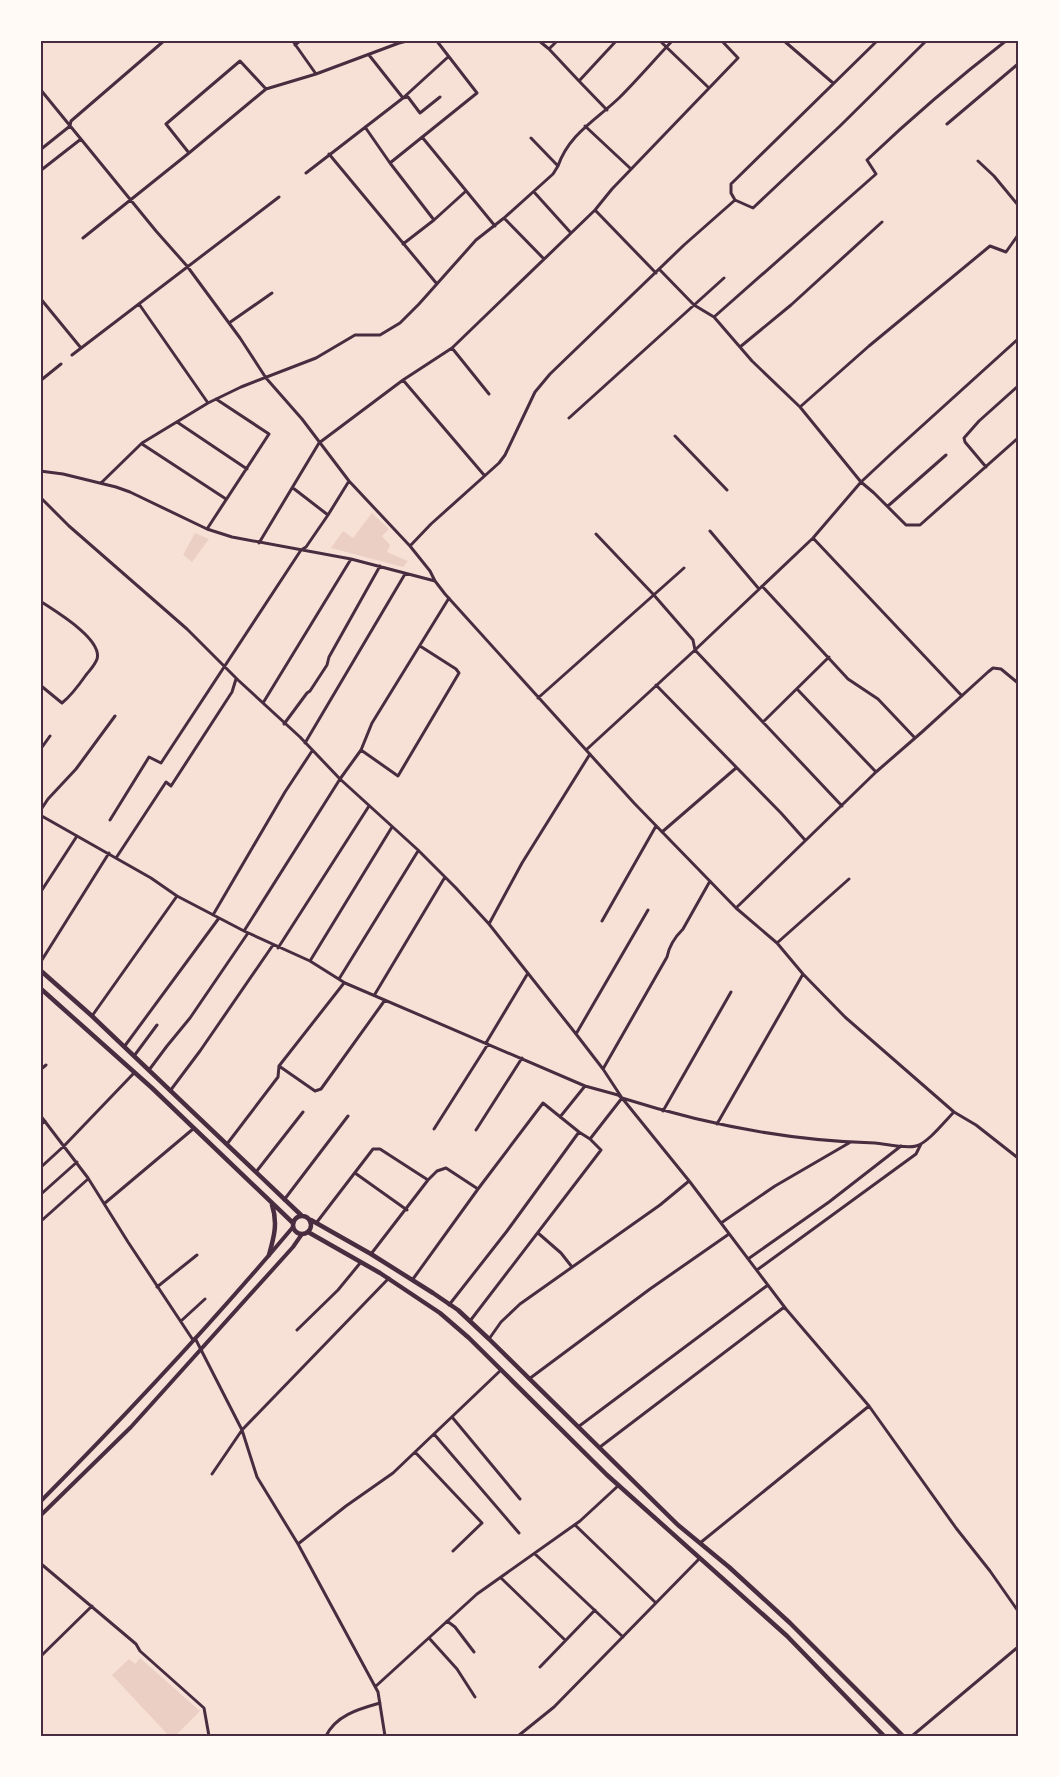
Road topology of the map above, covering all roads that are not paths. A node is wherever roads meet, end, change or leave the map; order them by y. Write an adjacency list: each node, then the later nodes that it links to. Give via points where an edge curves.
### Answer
1 (165, 40): 33 (street, via 71,121)
2 (292, 40): 17 (street)
3 (301, 40): 17 (street)
4 (411, 40): 16 (street)
5 (436, 40): 21 (street)
6 (538, 40): 19 (street)
7 (558, 40): 19 (street)
8 (617, 40): 24 (street)
9 (659, 40): 18 (street)
10 (673, 40): 18 (street)
11 (721, 40): 26 (street, via 738,58)
12 (783, 40): 25 (street)
13 (878, 40): 25 (street)
14 (927, 40): 52 (street, via 753,208)
15 (1006, 40): 73 (street, via 867,160 876,174)
16 (399, 42): 20 (street)
17 (295, 45): 23 (street)
18 (666, 47): 26 (street); 31 (street)
19 (549, 49): 24 (street)
20 (369, 55): 23 (street); 30 (street)
21 (448, 57): 30 (street); 36 (street, via 477,93)
22 (1018, 64): 32 (street)
23 (316, 74): 28 (street)
24 (579, 81): 31 (street)
25 (833, 83): 52 (street, via 731,184)
26 (709, 88): 45 (street)
27 (40, 89): 33 (street)
28 (266, 89): 40 (street); 40 (street, via 240,61 166,124)
29 (440, 97): 30 (street, via 420,113 408,97)
30 (403, 98): 35 (street)
31 (607, 110): 34 (street)
32 (947, 124)
33 (70, 126): 38 (street); 39 (street)
34 (585, 126): 44 (street, via 567,147); 45 (street)
35 (365, 127): 41 (street); 43 (street)
36 (422, 137): 43 (street); 48 (street)
37 (531, 138): 44 (street)
38 (81, 139): 46 (street); 51 (street)
39 (40, 150)
40 (189, 153): 51 (street)
41 (329, 154): 47 (street); 62 (street)
42 (978, 161): 53 (street)
43 (390, 163): 56 (street)
44 (558, 166): 49 (street)
45 (632, 169): 54 (street)
46 (40, 171)
47 (306, 172)
48 (466, 191): 56 (street); 58 (street)
49 (534, 192): 55 (street); 59 (street)
50 (279, 197): 64 (street)
51 (130, 199): 61 (street); 64 (street)
52 (735, 200): 65 (street)
53 (1018, 205)
54 (595, 210): 59 (street); 66 (street)
55 (504, 218): 58 (street); 63 (street)
56 (434, 220): 62 (street)
57 (882, 222): 76 (street)
58 (495, 226): 68 (street, via 476,240)
59 (571, 233): 63 (street)
60 (1018, 235): 88 (street, via 1006,252 990,246)
61 (83, 238)
62 (403, 244): 68 (street)
63 (544, 259): 78 (street)
64 (188, 266): 71 (street); 74 (street)
65 (660, 270): 66 (street); 72 (street)
66 (656, 273): 99 (street, via 542,383 505,455)
67 (724, 278): 72 (street)
68 (437, 284): 81 (street, via 400,323 380,335 355,334 316,358)
69 (272, 293): 74 (street)
70 (40, 298): 77 (street)
71 (139, 304): 77 (street); 87 (street)
72 (694, 305): 73 (street); 89 (street)
73 (714, 317): 76 (street)
74 (229, 323): 81 (street)
75 (1018, 339): 101 (street)
76 (740, 347): 88 (street)
77 (81, 348): 79 (street)
78 (452, 348): 82 (street); 85 (street)
79 (72, 355)
80 (61, 364): 83 (street)
81 (266, 378): 86 (street); 94 (street)
82 (403, 380): 94 (street); 99 (street)
83 (40, 381)
84 (1018, 386): 96 (street, via 964,438)
85 (489, 394)
86 (215, 399): 87 (street); 97 (street, via 269,434)
87 (208, 403): 90 (street)
88 (800, 407): 101 (street)
89 (569, 418)
90 (177, 422): 93 (street); 97 (street)
91 (675, 436): 104 (street)
92 (1018, 438): 96 (street)
93 (142, 443): 102 (street); 106 (street)
94 (320, 443): 100 (street); 103 (street)
95 (946, 455): 107 (street)
96 (987, 468): 107 (street, via 920,525 906,525)
97 (247, 469): 106 (street)
98 (40, 471): 102 (street)
99 (485, 476): 114 (street)
100 (349, 481): 108 (street); 114 (street)
101 (861, 482): 107 (street); 112 (street)
102 (101, 483): 109 (street, via 130,492)
103 (293, 488): 108 (street); 113 (street)
104 (727, 490)
105 (40, 497): 128 (street)
106 (226, 499): 109 (street)
107 (888, 506)
108 (328, 515): 115 (street)
109 (207, 529): 113 (street)
110 (710, 531): 121 (street)
111 (596, 534): 122 (street)
112 (813, 538): 121 (street); 134 (street)
113 (258, 543): 115 (street)
114 (410, 546): 120 (street)
115 (301, 550): 116 (street); 128 (street)
116 (351, 559): 117 (street); 136 (street)
117 (380, 566): 119 (street); 139 (street, via 327,665)
118 (684, 568): 122 (street)
119 (405, 574): 120 (street); 142 (street)
120 (435, 581): 123 (street)
121 (761, 587): 126 (street); 127 (street)
122 (653, 594): 126 (street, via 693,640); 135 (street)
123 (449, 598): 125 (street); 135 (street)
124 (40, 601): 131 (street, via 87,634 98,652 94,665 62,703)
125 (420, 646): 144 (street, via 372,723); 144 (street, via 459,673 398,777)
126 (695, 650): 132 (street); 138 (street)
127 (829, 657): 133 (street); 141 (street, via 849,679 878,699)
128 (225, 667): 129 (street); 155 (street, via 161,763 149,757)
129 (236, 678): 136 (street); 163 (street, via 232,692 171,786 166,782)
130 (1018, 683): 134 (street, via 1001,669 993,668)
131 (40, 685)
132 (656, 685): 145 (street); 148 (street)
133 (797, 689): 138 (street); 149 (street)
134 (962, 696): 141 (street)
135 (538, 698): 145 (street)
136 (263, 703): 139 (street)
137 (115, 716): 153 (street)
138 (763, 722): 152 (street)
139 (284, 724): 142 (street)
140 (50, 736): 143 (street)
141 (915, 738): 149 (street)
142 (305, 743): 146 (street)
143 (40, 750)
144 (361, 750): 150 (street)
145 (586, 750): 147 (street)
146 (312, 751): 150 (street); 171 (street)
147 (590, 754): 156 (street); 174 (street)
148 (737, 768): 158 (street); 160 (street)
149 (876, 772): 152 (street)
150 (340, 779): 151 (street); 175 (street)
151 (369, 806): 157 (street); 178 (street)
152 (842, 806): 160 (street)
153 (40, 811)
154 (40, 815): 159 (street)
155 (110, 820)
156 (656, 825): 158 (street); 173 (street)
157 (392, 827): 161 (street); 179 (street)
158 (663, 832): 166 (street)
159 (77, 836): 162 (street); 167 (street)
160 (806, 840): 169 (street)
161 (418, 850): 164 (street); 184 (street)
162 (109, 853): 163 (street); 180 (street)
163 (116, 858): 168 (street)
164 (445, 877): 174 (street); 188 (street)
165 (849, 879): 176 (street)
166 (710, 881): 169 (street); 199 (street)
167 (40, 893)
168 (177, 896): 171 (street); 190 (street)
169 (736, 908): 176 (street)
170 (648, 910): 192 (street)
171 (213, 915): 172 (street)
172 (219, 918): 175 (street); 194 (street)
173 (602, 921)
174 (489, 924): 182 (street)
175 (246, 932): 177 (street); 201 (street, via 190,1018)
176 (777, 942): 183 (street)
177 (274, 945): 178 (street); 204 (street)
178 (278, 948): 179 (street)
179 (310, 961): 184 (street)
180 (40, 963)
181 (40, 970): 190 (highway)
182 (528, 973): 192 (street); 193 (street)
183 (803, 974): 208 (street, via 845,1017); 213 (street)
184 (339, 979): 185 (street)
185 (345, 982): 188 (street); 198 (street)
186 (40, 988): 202 (highway)
187 (731, 992): 206 (street)
188 (375, 994): 189 (street)
189 (385, 999): 193 (street); 198 (street, via 321,1089 315,1091)
190 (92, 1016): 194 (highway)
191 (157, 1024): 195 (street)
192 (576, 1034): 199 (street)
193 (487, 1044): 196 (street); 215 (street)
194 (124, 1047): 195 (highway)
195 (134, 1056): 201 (highway)
196 (522, 1058): 203 (street); 217 (street)
197 (46, 1065): 200 (street)
198 (279, 1066): 222 (street, via 278,1077)
199 (603, 1069): 205 (street)
200 (40, 1070)
201 (149, 1070): 204 (highway)
202 (135, 1072): 216 (highway); 224 (street)
203 (585, 1086): 205 (street); 211 (street)
204 (170, 1090): 222 (highway)
205 (622, 1098): 206 (street); 219 (street); 232 (street)
206 (663, 1111): 213 (street)
207 (303, 1112): 228 (street)
208 (954, 1112): 221 (street); 225 (street)
209 (40, 1115): 212 (street)
210 (348, 1116): 235 (street)
211 (560, 1117): 218 (street); 233 (street, via 543,1103)
212 (45, 1121): 214 (street); 224 (street)
213 (717, 1124): 220 (street)
214 (40, 1125)
215 (434, 1129)
216 (193, 1130): 236 (street); 237 (highway)
217 (476, 1130)
218 (579, 1132): 219 (street); 260 (street)
219 (590, 1139): 245 (street, via 601,1150)
220 (849, 1143): 223 (street); 242 (street)
221 (922, 1143): 223 (street); 254 (street, via 916,1154)
222 (226, 1145): 228 (highway)
223 (903, 1145): 251 (street)
224 (64, 1146): 226 (street); 227 (street)
225 (1018, 1158)
226 (76, 1162): 230 (street); 234 (street)
227 (40, 1168)
228 (255, 1173): 235 (highway)
229 (355, 1173): 231 (street, via 373,1149 380,1149); 238 (street); 241 (street)
230 (88, 1178): 236 (street); 240 (street)
231 (428, 1180): 233 (street, via 446,1168); 238 (street)
232 (689, 1181): 242 (street); 253 (street)
233 (478, 1189): 256 (street)
234 (40, 1195)
235 (284, 1200): 239 (highway)
236 (105, 1203): 258 (street)
237 (271, 1203): 243 (highway); 250 (highway, via 276,1229)
238 (406, 1209): 248 (street)
239 (301, 1215): 241 (highway); 243 (highway)
240 (40, 1222)
241 (313, 1222): 244 (highway); 248 (highway)
242 (721, 1223): 247 (street)
243 (293, 1225): 246 (highway); 250 (main road)
244 (308, 1232): 246 (highway); 252 (highway)
245 (537, 1233): 253 (street); 263 (street)
246 (302, 1234): 267 (main road)
247 (729, 1234): 251 (street); 269 (street)
248 (371, 1254): 256 (highway)
249 (197, 1255): 258 (street)
250 (269, 1255): 265 (main road)
251 (748, 1259): 254 (street)
252 (361, 1262): 255 (highway); 264 (street)
253 (572, 1267): 266 (street, via 511,1312)
254 (757, 1270): 257 (street)
255 (389, 1278): 268 (highway, via 440,1312); 273 (street)
256 (412, 1281): 260 (highway)
257 (768, 1285): 261 (street); 272 (street)
258 (157, 1287): 262 (street)
259 (205, 1299): 262 (street)
260 (449, 1305): 263 (highway)
261 (786, 1308): 270 (street); 275 (street)
262 (181, 1321): 265 (street)
263 (470, 1321): 266 (highway)
264 (297, 1330)
265 (194, 1339): 267 (street); 280 (main road, via 134,1407)
266 (489, 1339): 269 (highway)
267 (200, 1348): 273 (street); 281 (main road, via 131,1427)
268 (501, 1370): 271 (street); 278 (highway)
269 (529, 1379): 272 (highway)
270 (870, 1406): 284 (street); 294 (street)
271 (452, 1417): 274 (street); 279 (street)
272 (578, 1427): 275 (highway)
273 (242, 1430): 277 (street); 285 (street, via 258,1477)
274 (434, 1434): 276 (street); 283 (street)
275 (598, 1448): 284 (highway)
276 (415, 1452): 285 (street); 286 (street, via 482,1522)
277 (212, 1474)
278 (619, 1485): 282 (street); 288 (highway)
279 (520, 1499)
280 (40, 1502)
281 (40, 1516)
282 (574, 1525): 287 (street); 291 (street)
283 (519, 1533)
284 (700, 1543): 311 (highway, via 790,1623)
285 (298, 1544): 303 (street)
286 (453, 1551)
287 (535, 1554): 290 (street); 293 (street)
288 (700, 1558): 291 (street); 310 (highway, via 787,1636)
289 (40, 1563): 292 (street)
290 (501, 1578): 295 (street); 298 (street)
291 (656, 1603): 296 (street)
292 (92, 1606): 301 (street); 306 (street, via 204,1708)
293 (595, 1610): 296 (street); 298 (street)
294 (1018, 1611)
295 (447, 1621): 297 (street); 300 (street)
296 (623, 1637): 309 (street, via 554,1707)
297 (429, 1638): 303 (street); 304 (street, via 457,1669)
298 (565, 1640): 302 (street)
299 (1018, 1647): 312 (street)
300 (474, 1652)
301 (40, 1657)
302 (540, 1667)
303 (375, 1687): 305 (street)
304 (475, 1697)
305 (380, 1703): 307 (street, via 340,1719); 308 (street)
306 (209, 1737)
307 (326, 1737)
308 (386, 1737)
309 (518, 1737)
310 (884, 1737)
311 (903, 1737)
312 (912, 1737)

